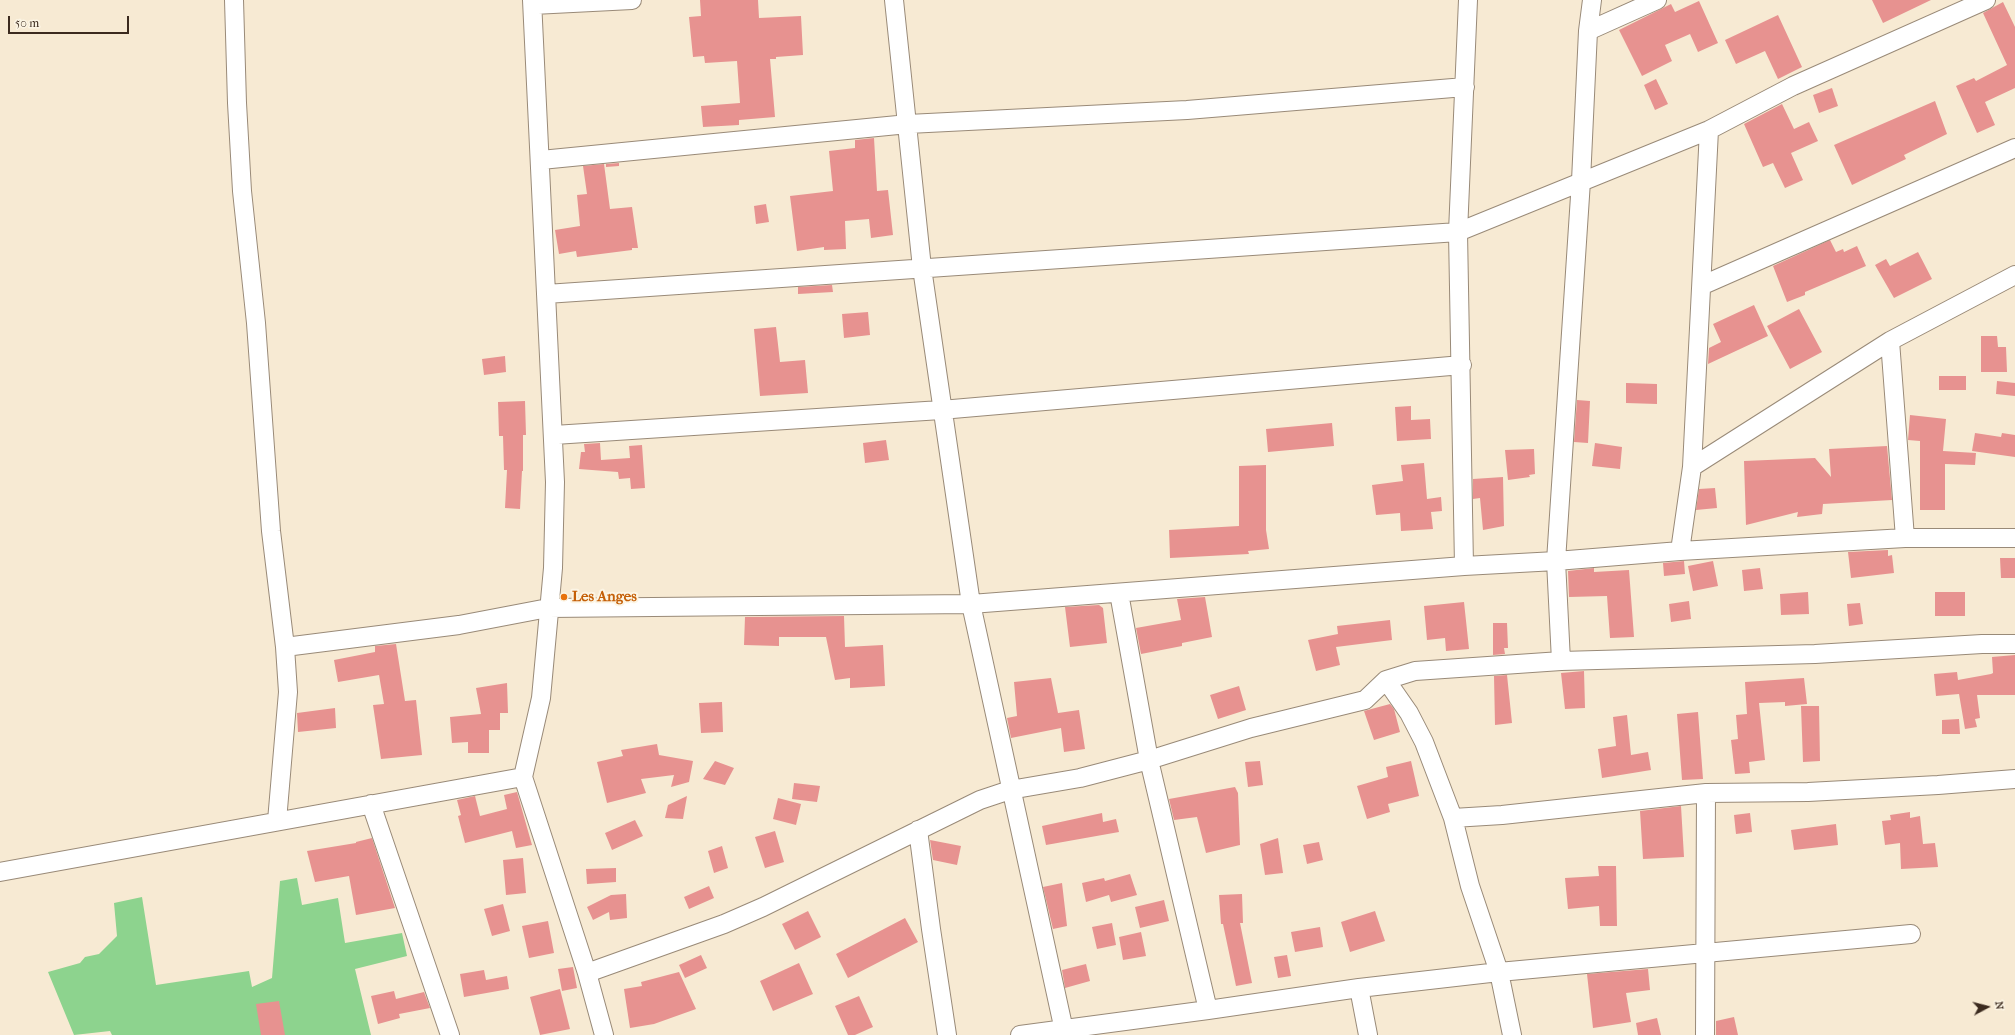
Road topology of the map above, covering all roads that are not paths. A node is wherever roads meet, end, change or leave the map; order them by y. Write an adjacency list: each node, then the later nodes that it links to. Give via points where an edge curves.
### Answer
1 (234, 0): 35 (street, via 242,191 256,323 271,531)
2 (632, 0): 8 (street)
3 (894, 0): 11 (street)
4 (1468, 0): 10 (street)
5 (1592, 0): 9 (street)
6 (1657, 0): 9 (street)
7 (1986, 0): 12 (street, via 1793,86)
8 (533, 3): 14 (street)
9 (1588, 31): 15 (street)
10 (1465, 87): 11 (street, via 1187,110); 16 (street)
11 (908, 124): 14 (street); 17 (street)
12 (1709, 130): 15 (street); 19 (street)
13 (2015, 148): 19 (street)
14 (541, 160): 20 (street)
15 (1581, 181): 16 (street); 29 (street)
16 (1458, 232): 17 (street); 22 (street)
17 (922, 268): 20 (street); 23 (street)
18 (2015, 275): 21 (street)
19 (1703, 285): 25 (street)
20 (546, 294): 24 (street)
21 (1890, 341): 25 (street); 26 (street)
22 (1462, 365): 23 (street); 30 (street)
23 (941, 410): 24 (street); 32 (street)
24 (554, 435): 33 (street, via 554,523)
25 (1692, 467): 28 (street)
26 (1905, 538): 27 (street); 28 (street)
27 (2015, 538)
28 (1680, 551): 29 (street)
29 (1556, 562): 30 (street); 36 (street)
30 (1464, 566): 31 (street)
31 (1119, 593): 32 (street); 38 (street)
32 (971, 604): 33 (street); 41 (street)
33 (548, 608): 35 (street, via 459,625); 39 (street, via 541,698)
34 (2015, 644): 36 (street, via 1815,654)
35 (285, 647): 45 (street, via 288,692)
36 (1561, 661): 37 (street, via 1415,671)
37 (1386, 680): 38 (street, via 1365,700 1250,728); 44 (street, via 1424,742)
38 (1149, 760): 41 (street, via 1080,778); 53 (street)
39 (523, 777): 43 (street); 51 (street)
40 (2015, 779): 42 (street, via 1816,791)
41 (1010, 790): 46 (street, via 980,800); 54 (street)
42 (1706, 794): 44 (street); 49 (street)
43 (371, 804): 45 (street); 55 (street)
44 (1453, 818): 50 (street, via 1470,886)
45 (278, 821): 47 (street)
46 (918, 830): 51 (street, via 724,924); 57 (street)
47 (0, 872)
48 (1911, 934): 49 (street)
49 (1705, 951): 50 (street); 61 (street)
50 (1499, 972): 52 (street); 60 (street)
51 (587, 974): 56 (street)
52 (1359, 988): 53 (street); 59 (street)
53 (1208, 1010): 54 (street)
54 (1064, 1032): 58 (street)
55 (450, 1035)
56 (604, 1035)
57 (947, 1035)
58 (1020, 1035)
59 (1368, 1035)
60 (1512, 1035)
61 (1705, 1035)

